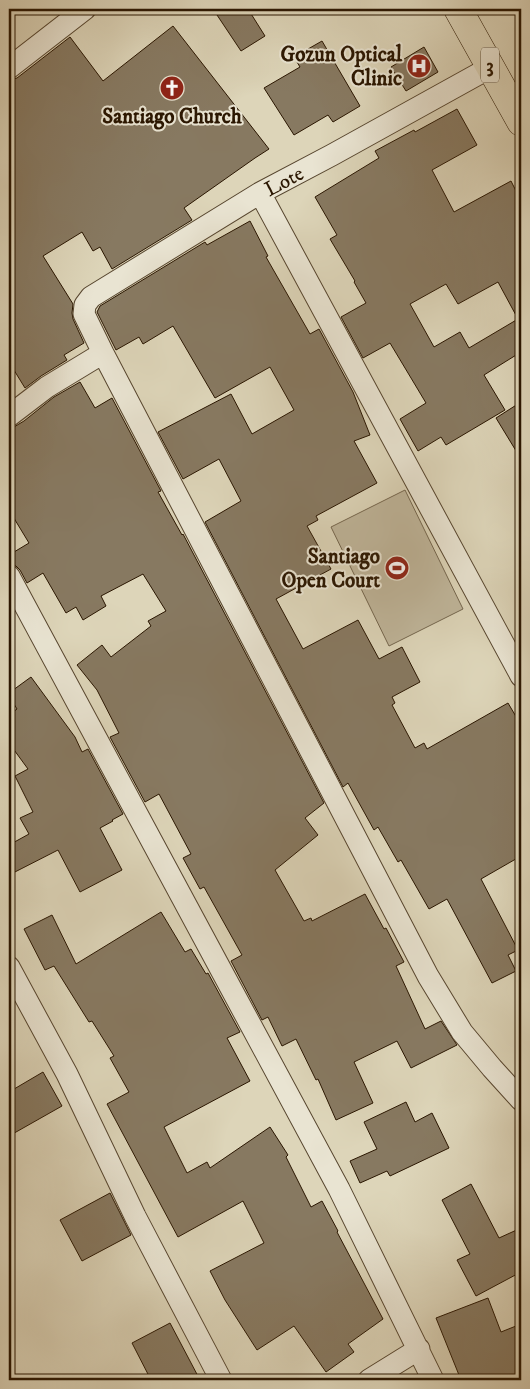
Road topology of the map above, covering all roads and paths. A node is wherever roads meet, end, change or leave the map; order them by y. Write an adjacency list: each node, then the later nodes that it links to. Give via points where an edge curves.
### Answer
1 (85, 9): 4 (street)
2 (458, 9): 3 (highway, 3)
3 (491, 67): 5 (highway, 3); 6 (street, Lote)
4 (9, 68)
5 (521, 122)
6 (260, 194): 7 (street, Lote, via 91,297 85,305 84,314); 10 (street)
7 (103, 353): 8 (street, via 47,387); 12 (street, via 428,976 462,1032)
8 (9, 416)
9 (9, 576): 13 (street, via 339,1189)
10 (521, 676)
11 (9, 967): 14 (street, via 67,1074 135,1216)
12 (521, 1100)
13 (419, 1349): 15 (street); 16 (street)
14 (220, 1380)
15 (369, 1380)
16 (433, 1380)

